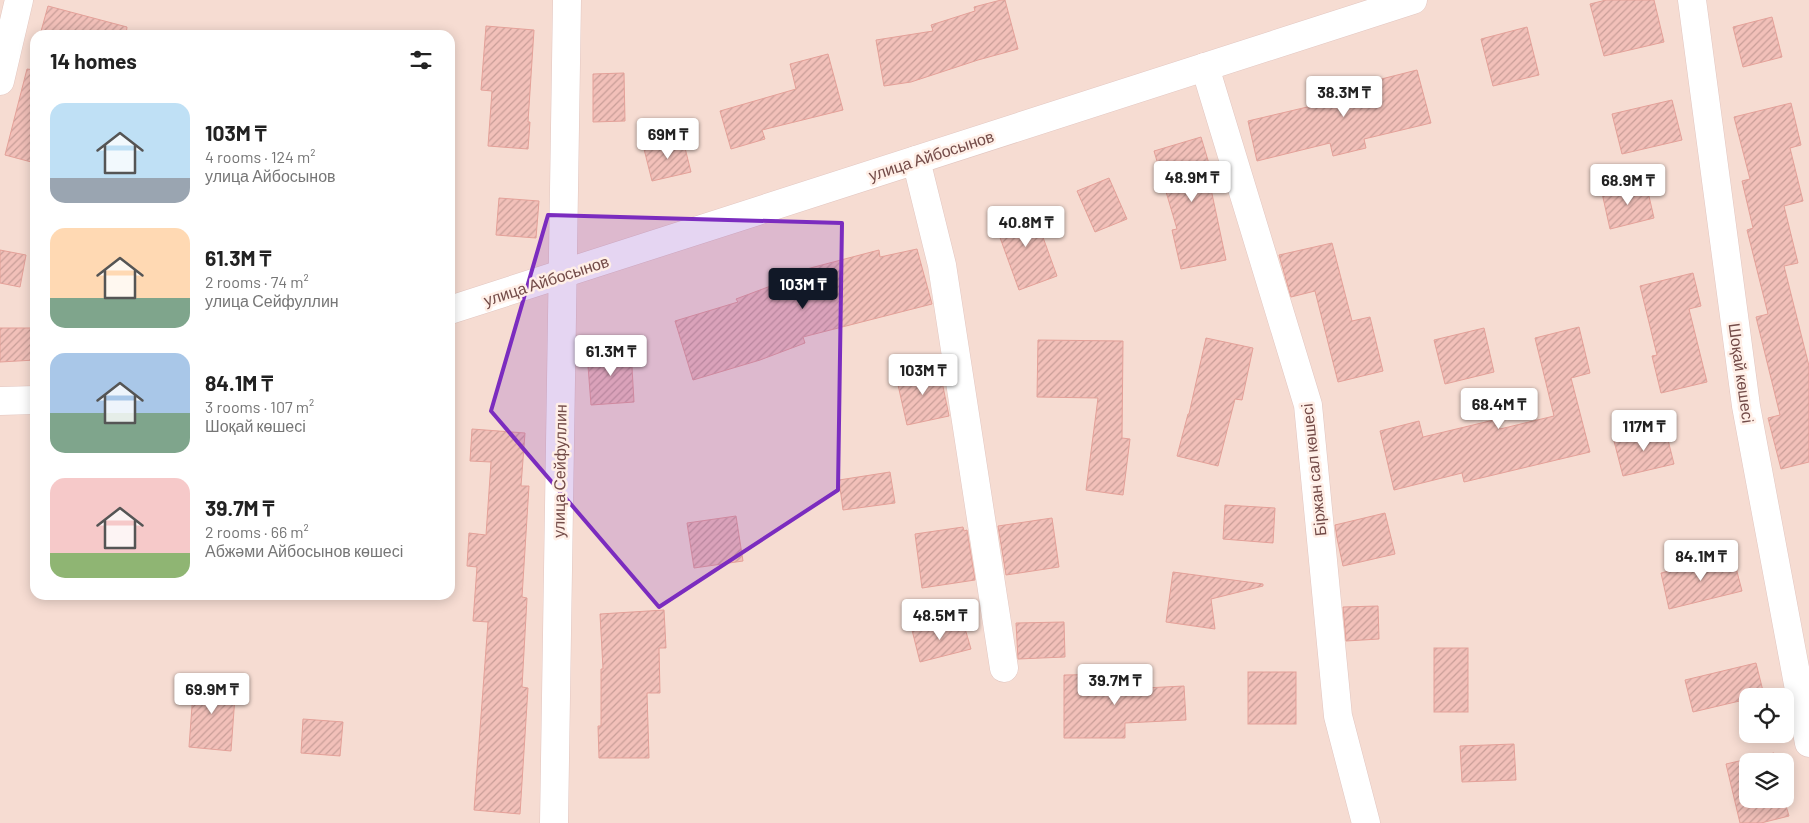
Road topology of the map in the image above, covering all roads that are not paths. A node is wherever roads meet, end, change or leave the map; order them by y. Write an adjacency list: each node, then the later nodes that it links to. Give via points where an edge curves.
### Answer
1 (19, 0): 6 (street)
2 (567, 0): 8 (street, улица Сейфуллин)
3 (1413, 0): 5 (street, улица Айбосынов)
4 (1692, 0): 13 (street, Шоқай көшесі, via 1746,406)
5 (1205, 67): 7 (street, улица Айбосынов); 15 (street, Біржан сал көшесі, via 1308,406 1338,716)
6 (0, 81)
7 (916, 160): 8 (street, улица Айбосынов); 12 (street, via 942,265)
8 (562, 274): 9 (street, улица Айбосынов); 14 (street, улица Сейфуллин)
9 (455, 308)
10 (30, 400): 11 (street)
11 (0, 401)
12 (1004, 668)
13 (1809, 743)
14 (554, 823)
15 (1366, 823)

